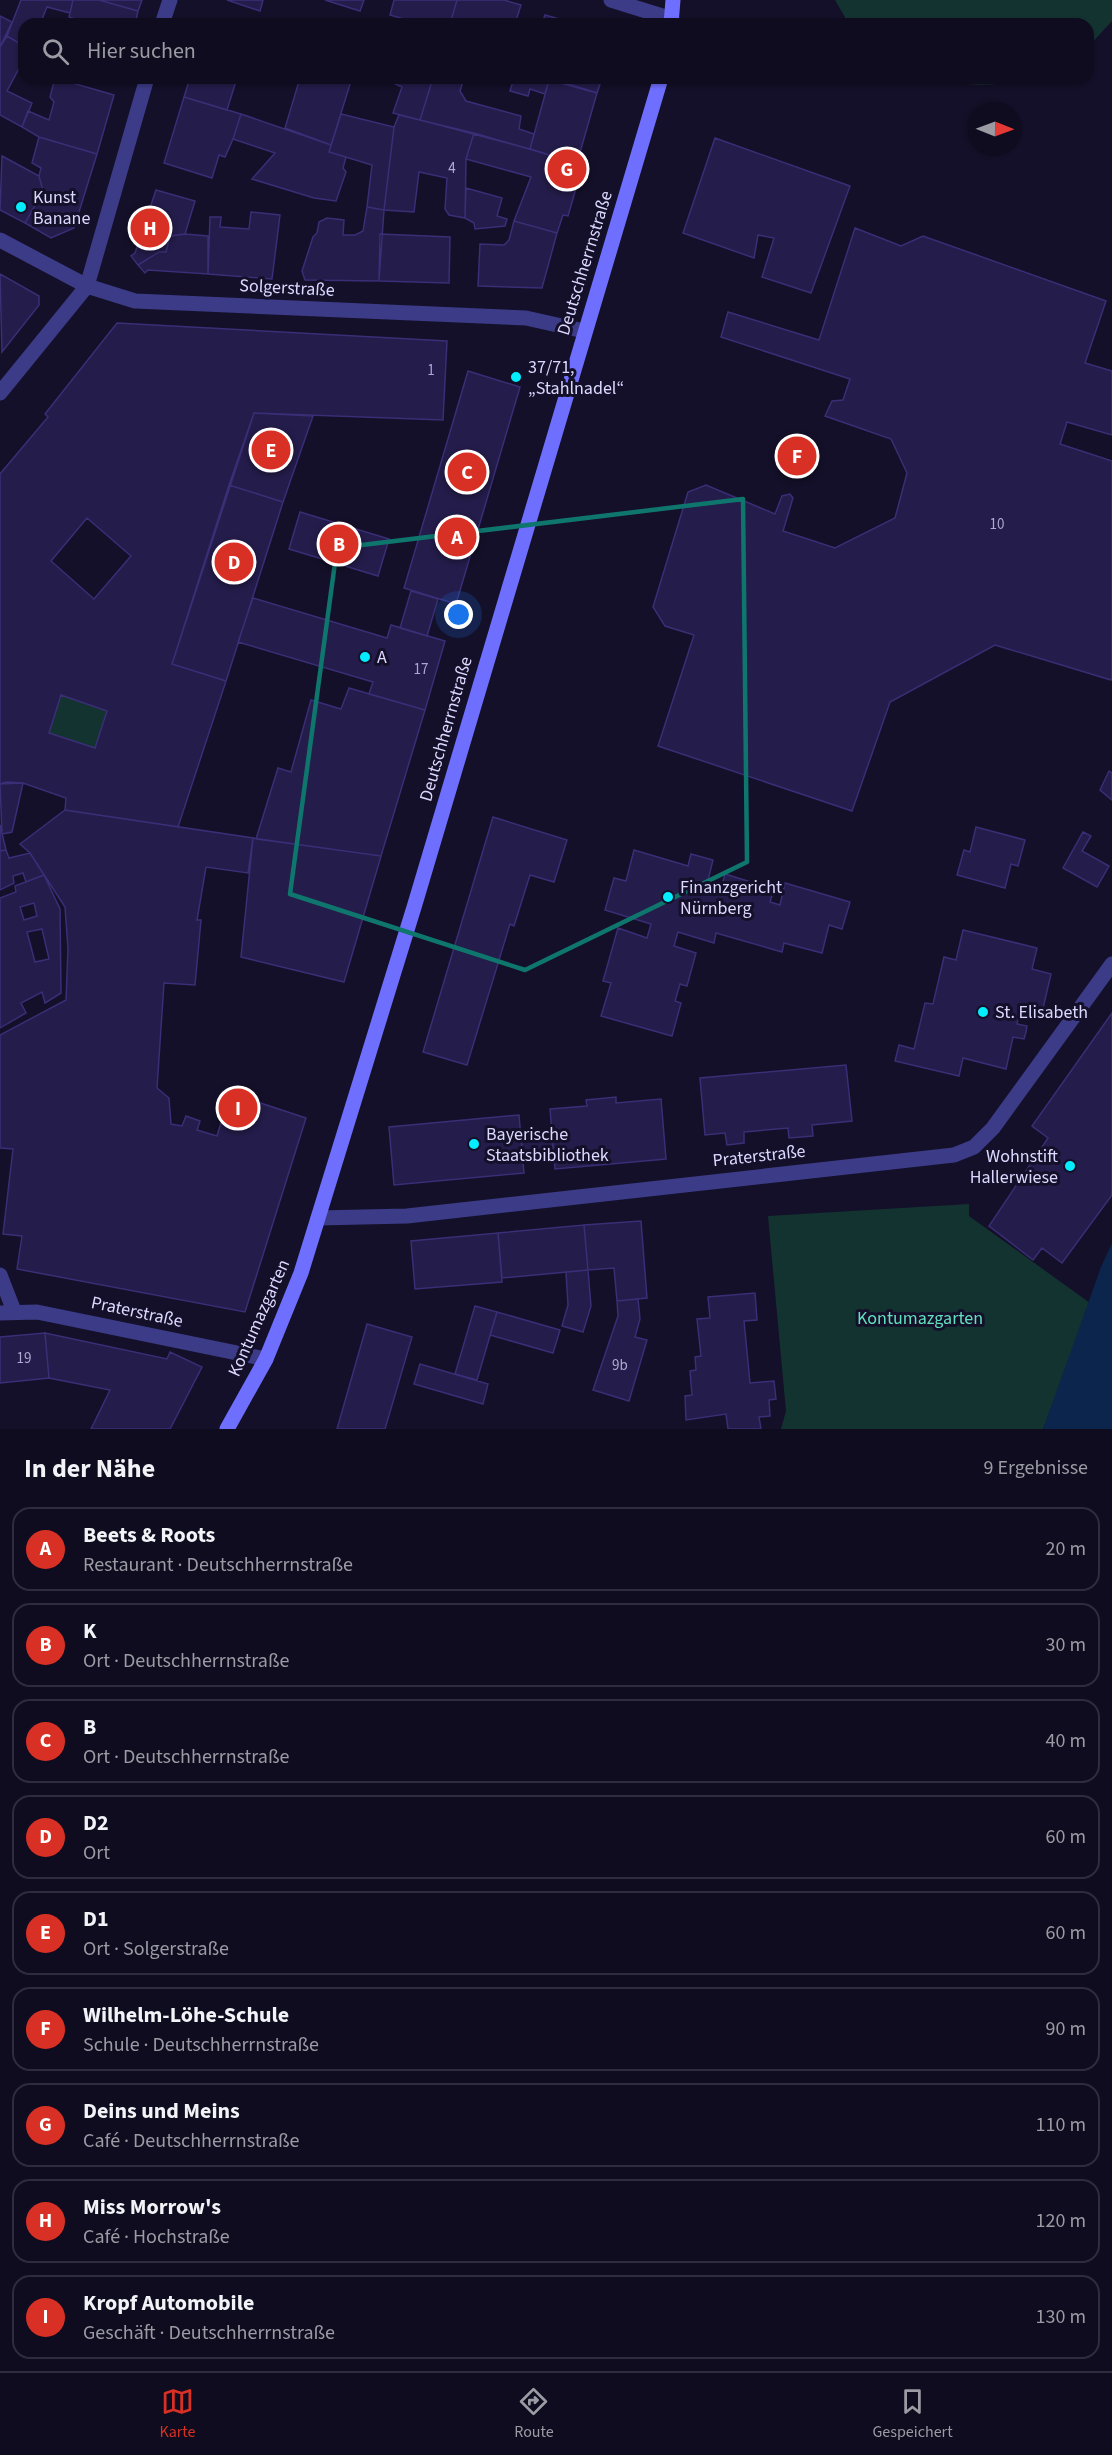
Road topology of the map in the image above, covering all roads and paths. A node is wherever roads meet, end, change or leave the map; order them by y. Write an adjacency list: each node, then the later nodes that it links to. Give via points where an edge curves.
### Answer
1 (170, 0): 4 (street)
2 (611, 0): 5 (street)
3 (673, 0): 6 (street)
4 (164, 18)
5 (662, 18)
6 (671, 18)
7 (145, 84): 10 (street)
8 (659, 84): 11 (street, Deutschherrnstraße)
9 (0, 240): 10 (street, Solgerstraße)
10 (87, 286): 11 (street, Solgerstraße, via 135,301 526,318); 12 (street)
11 (584, 332): 14 (street, Deutschherrnstraße)
12 (0, 393)
13 (1112, 964): 14 (street, Praterstraße, via 993,1128 974,1147 954,1155 407,1216)
14 (318, 1218): 17 (street, Kontumazgarten, via 301,1273)
15 (0, 1275): 16 (street)
16 (7, 1312): 17 (street, Praterstraße, via 37,1312)
17 (266, 1359): 18 (street, Kontumazgarten)
18 (227, 1429)

